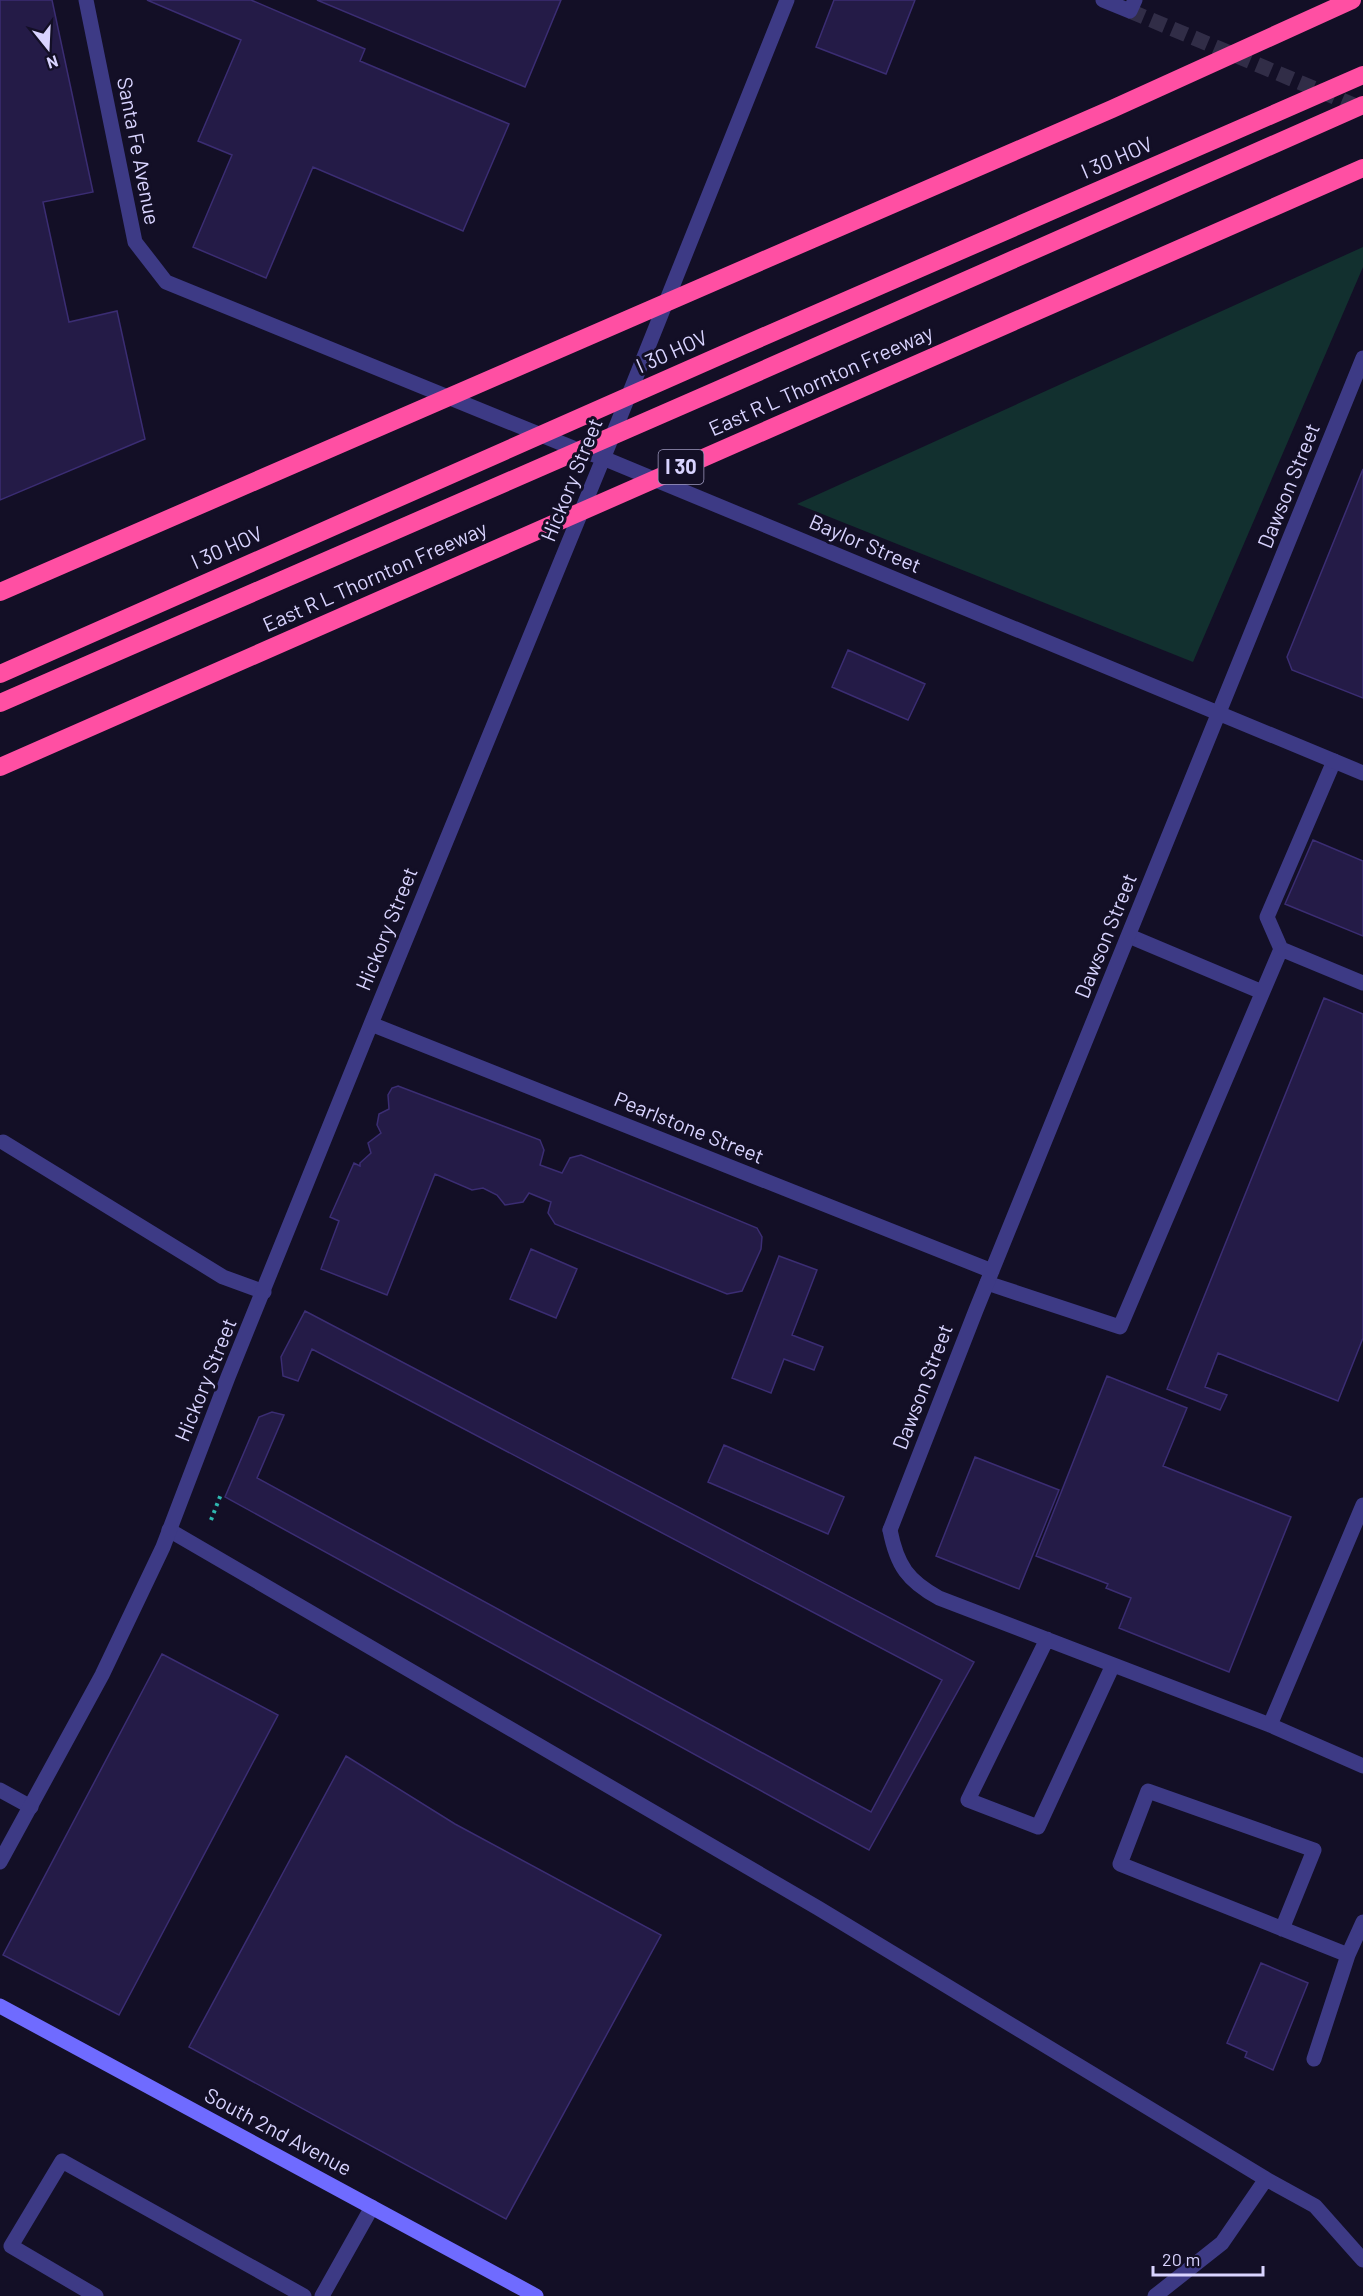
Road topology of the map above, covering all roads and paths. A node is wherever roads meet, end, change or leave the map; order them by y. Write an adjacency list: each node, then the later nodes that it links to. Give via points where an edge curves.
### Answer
1 (86, 0): 9 (street, Santa Fe Avenue, via 135,242 166,282)
2 (787, 0): 11 (street, Hickory Street)
3 (1103, 0): 5 (street)
4 (1352, 0): 12 (highway, bridge, via 1112,110)
5 (1132, 6)
6 (1363, 75): 13 (highway, I 30 HOV, bridge)
7 (1363, 105): 14 (highway, bridge)
8 (1363, 168): 17 (highway, East R L Thornton Freeway / I 30, bridge)
9 (350, 356): 11 (street, Baylor Street)
10 (1363, 358): 15 (street, Dawson Street)
11 (603, 458): 15 (street, Baylor Street); 23 (street, Hickory Street)
12 (0, 592)
13 (0, 674)
14 (0, 703)
15 (1219, 715): 16 (street, Baylor Street); 19 (street, Dawson Street)
16 (1334, 761): 18 (street, Baylor Street); 20 (street, via 1267,917)
17 (0, 767)
18 (1363, 773)
19 (1129, 936): 22 (street); 25 (street, Dawson Street)
20 (1281, 949): 21 (street); 22 (street)
21 (1363, 983)
22 (1263, 992): 25 (street, Pearlstone Street, via 1120,1327)
23 (371, 1024): 25 (street, Pearlstone Street); 26 (street, Hickory Street)
24 (3, 1142): 26 (street, via 223,1278)
25 (990, 1277): 31 (street, Dawson Street, via 890,1530 894,1552 904,1572 920,1587)
26 (264, 1292): 30 (street, Hickory Street)
27 (221, 1494): 29 (path)
28 (1363, 1505): 33 (street)
29 (211, 1520)
30 (169, 1530): 36 (street, Hickory Street, via 102,1675); 43 (street, via 808,1902)
31 (1047, 1640): 32 (street); 32 (street, via 968,1800 1038,1827)
32 (1113, 1665): 33 (street)
33 (1270, 1725): 34 (street)
34 (1363, 1766)
35 (0, 1790): 36 (street)
36 (31, 1807): 37 (street, Hickory Street)
37 (0, 1862)
38 (1363, 1922): 40 (street)
39 (1282, 1929): 39 (street, via 1120,1864 1149,1791 1314,1850); 40 (street)
40 (1348, 1955): 42 (street)
41 (0, 2006): 44 (main road, South 2nd Avenue)
42 (1314, 2059)
43 (1266, 2179): 45 (street, via 1315,2206); 50 (street, via 1222,2243)
44 (372, 2207): 48 (street); 49 (main road, South 2nd Avenue)
45 (1363, 2260)
46 (96, 2296): 47 (street, via 11,2246 62,2161)
47 (304, 2296)
48 (321, 2296)
49 (536, 2296)
50 (1155, 2296)

